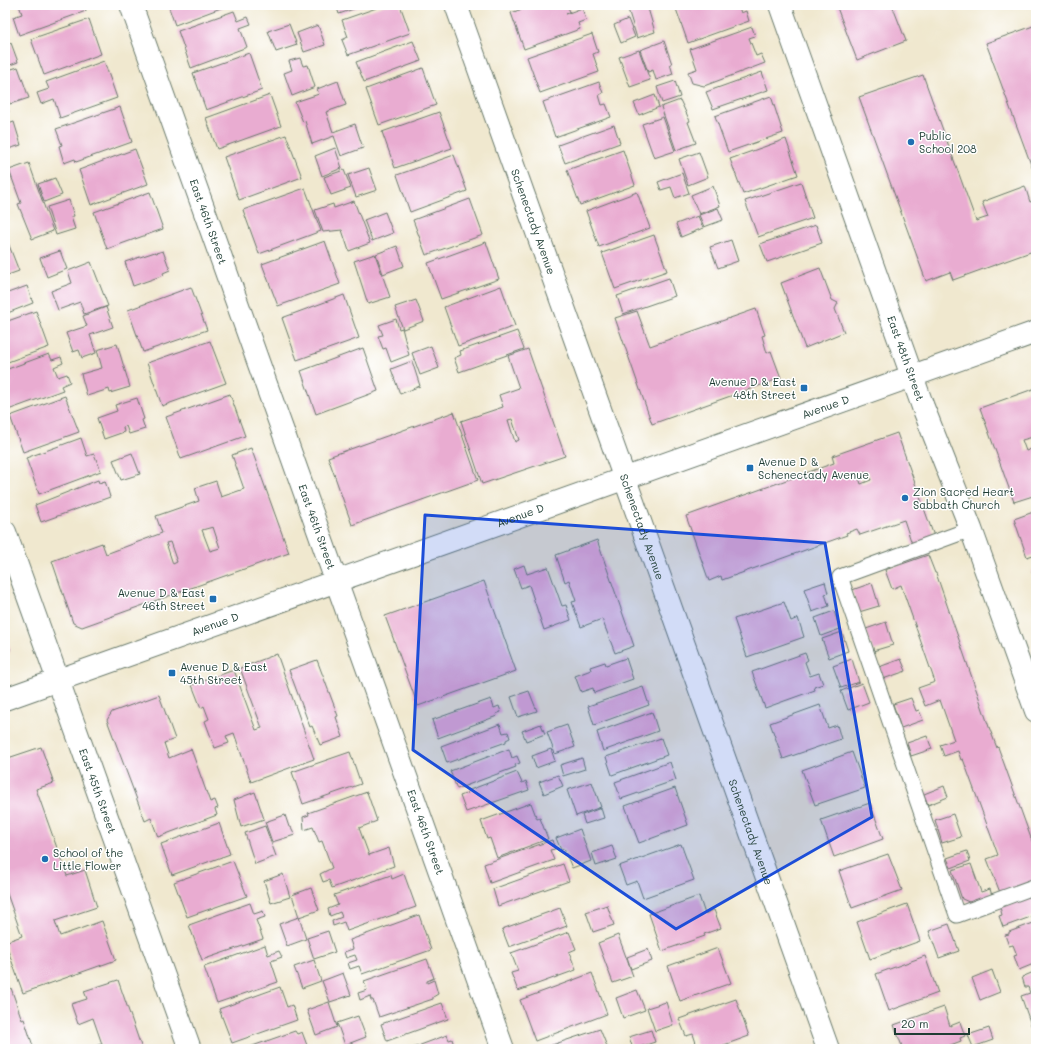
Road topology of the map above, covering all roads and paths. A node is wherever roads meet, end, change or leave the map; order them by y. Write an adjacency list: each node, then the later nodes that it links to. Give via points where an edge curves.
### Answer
1 (131, 5): 9 (street, East 46th Street)
2 (456, 5): 6 (street, Schenectady Avenue)
3 (780, 5): 5 (street, East 48th Street)
4 (1036, 332): 5 (street, Avenue D)
5 (912, 376): 6 (street, Avenue D); 7 (street, East 48th Street)
6 (624, 478): 9 (street, Avenue D); 16 (street, Schenectady Avenue)
7 (971, 530): 12 (street, East 48th Street); 13 (lane, via 840,576 957,915)
8 (5, 532): 10 (street, East 45th Street)
9 (336, 581): 10 (street, Avenue D); 15 (street, East 46th Street)
10 (58, 681): 11 (street, Avenue D); 14 (street, East 45th Street)
11 (5, 699)
12 (1036, 711)
13 (1036, 886)
14 (190, 1049)
15 (503, 1049)
16 (828, 1049)

